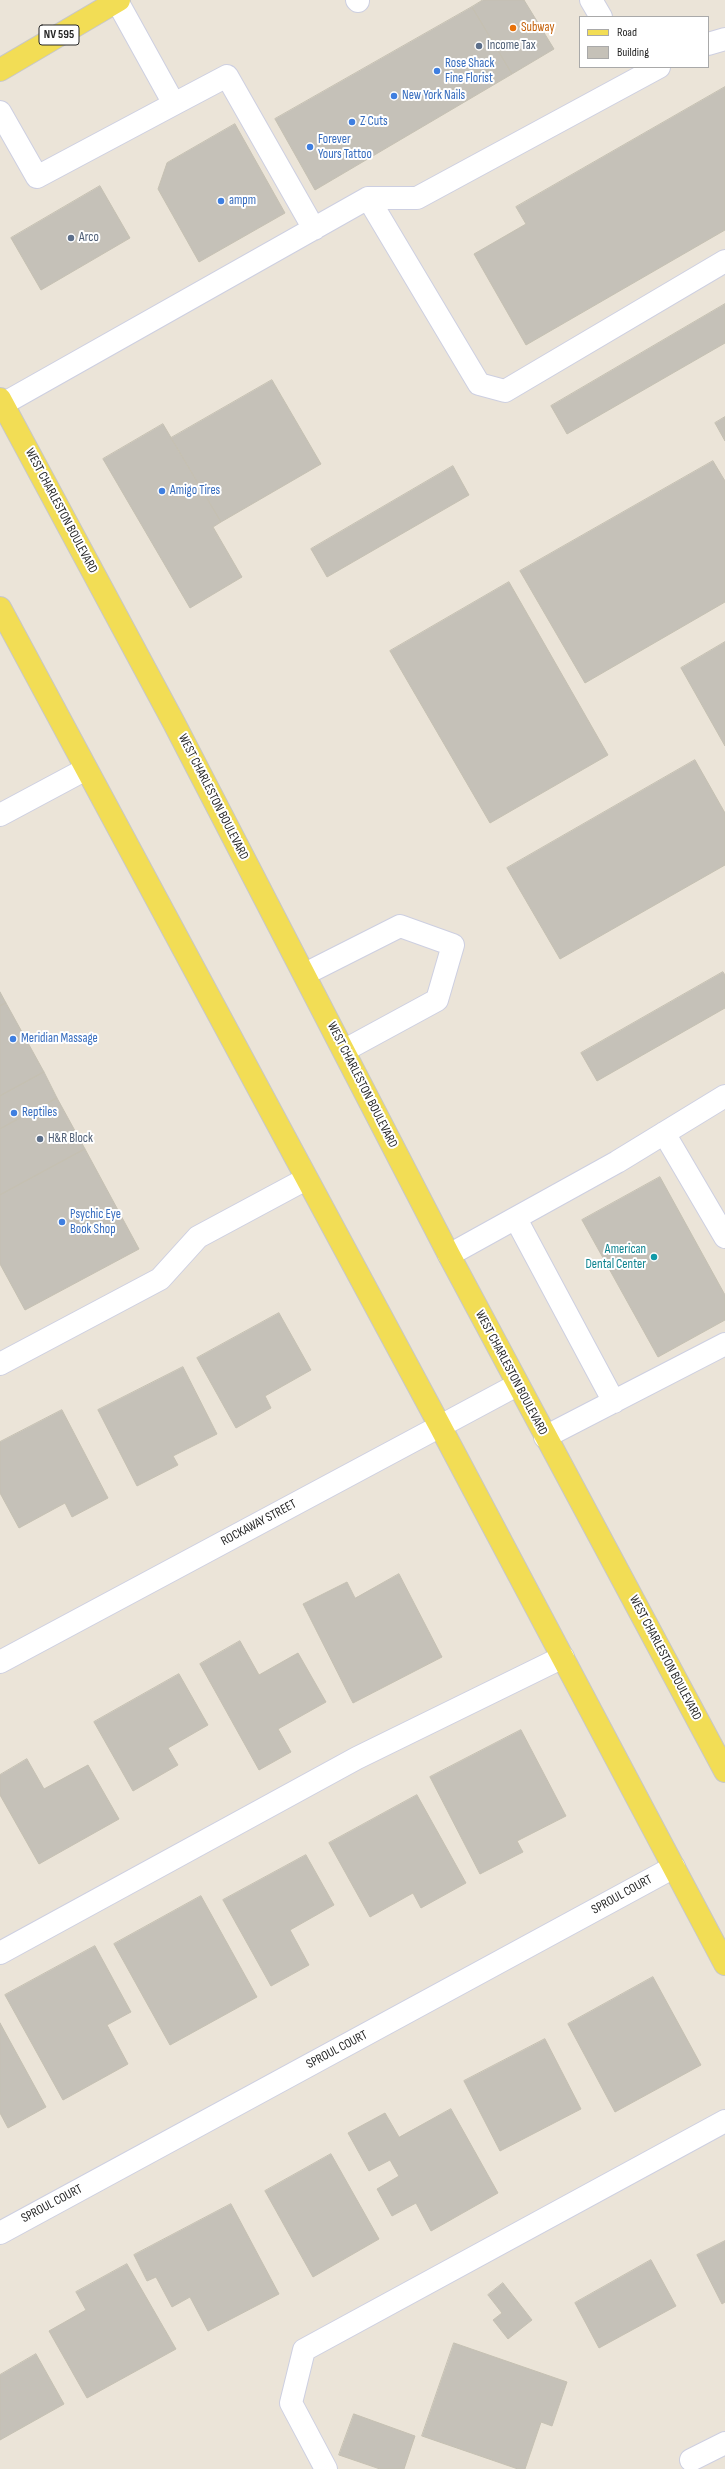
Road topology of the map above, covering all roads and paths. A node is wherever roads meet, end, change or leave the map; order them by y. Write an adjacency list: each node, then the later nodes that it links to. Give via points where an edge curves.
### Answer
1 (591, 0): 3 (street)
2 (118, 1): 7 (main road, NV 595); 9 (street)
3 (600, 16)
4 (725, 39): 5 (street)
5 (709, 44)
6 (655, 68): 8 (street)
7 (0, 70)
8 (633, 73): 11 (street, via 417,198)
9 (174, 104): 10 (street, via 37,177); 12 (street, via 227,76)
10 (0, 112)
11 (368, 198): 12 (street); 13 (street, via 479,384 505,391)
12 (314, 229): 14 (street)
13 (725, 261)
14 (2, 402): 18 (main road, WEST CHARLESTON BOULEVARD)
15 (0, 608): 16 (main road)
16 (86, 769): 17 (street); 22 (main road)
17 (0, 815)
18 (305, 974): 19 (main road, WEST CHARLESTON BOULEVARD); 19 (street, via 400,926 454,945 437,1000)
19 (345, 1050): 25 (main road, WEST CHARLESTON BOULEVARD)
20 (725, 1096): 21 (street)
21 (664, 1133): 23 (street); 24 (street)
22 (306, 1178): 27 (street, via 198,1237 160,1279); 30 (main road)
23 (516, 1219): 25 (street); 29 (street)
24 (725, 1237)
25 (449, 1255): 28 (main road, WEST CHARLESTON BOULEVARD)
26 (725, 1344): 29 (street)
27 (0, 1364)
28 (517, 1385): 30 (street, ROCKAWAY STREET); 31 (main road, WEST CHARLESTON BOULEVARD)
29 (614, 1402): 31 (street)
30 (440, 1426): 32 (main road); 33 (street, ROCKAWAY STREET)
31 (545, 1437): 34 (main road, WEST CHARLESTON BOULEVARD)
32 (563, 1656): 35 (main road); 36 (street, via 357,1758)
33 (0, 1662)
34 (725, 1771)
35 (674, 1867): 37 (main road); 39 (street, SPROUL COURT)
36 (0, 1953)
37 (725, 1964)
38 (725, 2121): 42 (street, via 304,2350 291,2403)
39 (0, 2233)
40 (725, 2443): 41 (street)
41 (692, 2460)
42 (326, 2469)

